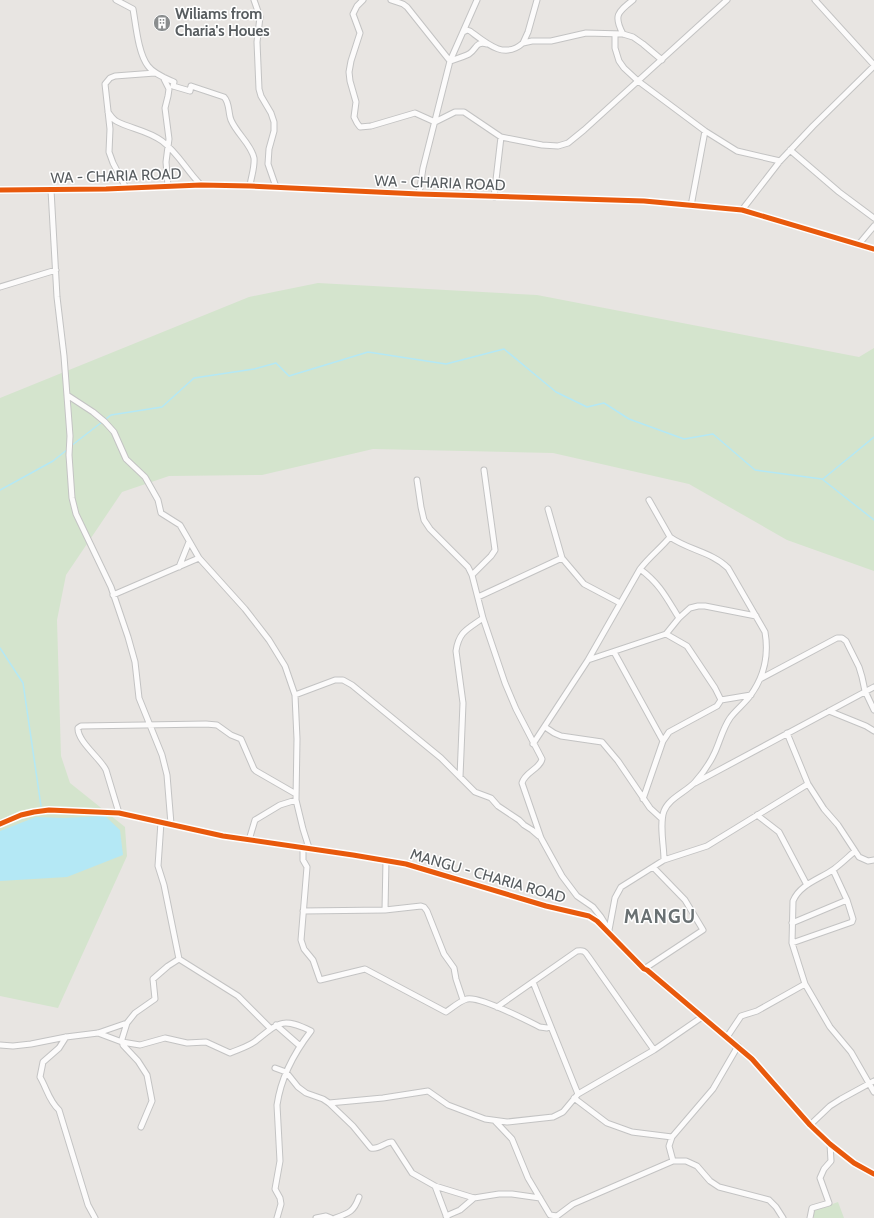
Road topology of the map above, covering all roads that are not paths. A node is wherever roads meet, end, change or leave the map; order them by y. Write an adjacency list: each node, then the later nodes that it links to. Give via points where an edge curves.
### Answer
1 (116, 0): 18 (street, via 133,9 143,56 147,65)
2 (254, 0): 32 (street, via 260,17 257,42 259,88 274,122 268,164)
3 (363, 0): 22 (street, via 353,14 360,33 350,72 356,102 354,117 357,123 364,127 415,112)
4 (391, 0): 16 (street, via 407,7)
5 (477, 0): 10 (street)
6 (536, 0): 13 (street)
7 (633, 0): 12 (street, via 618,16 618,24)
8 (727, 0): 15 (street)
9 (815, 0): 17 (street)
10 (463, 32): 14 (street, via 470,31); 16 (street)
11 (615, 34): 12 (street); 13 (street, via 586,33 551,41); 20 (street, via 615,48 619,61)
12 (623, 34): 15 (street, via 638,40)
13 (523, 43): 14 (street, via 509,50)
14 (487, 44): 16 (street, via 478,44 472,52)
15 (662, 60): 20 (street)
16 (450, 61): 22 (street)
17 (874, 65): 26 (street)
18 (155, 72): 19 (street); 21 (street, via 123,74 110,78 105,84)
19 (163, 77): 25 (street, via 168,89 165,108); 30 (street, via 174,82 173,86 190,91 191,86 227,100 231,121 251,149 254,158)
20 (638, 81): 23 (street); 24 (street, via 568,143 558,146 542,145)
21 (108, 112): 25 (street, via 116,120 147,132); 31 (street, via 109,152)
22 (435, 122): 24 (street, via 455,112 464,112); 35 (street)
23 (705, 131): 27 (street, via 742,153); 37 (street)
24 (501, 137): 36 (street)
25 (168, 146): 28 (street); 29 (street)
26 (790, 150): 27 (street); 39 (street)
27 (780, 161): 38 (street)
28 (201, 185): 29 (street, WA - CHARIA ROAD); 30 (street, WA - CHARIA ROAD)
29 (168, 186): 31 (street, WA - CHARIA ROAD)
30 (250, 186): 32 (street, WA - CHARIA ROAD)
31 (126, 188): 34 (street, WA - CHARIA ROAD)
32 (276, 188): 35 (street, WA - CHARIA ROAD)
33 (0, 190): 34 (street, WA - CHARIA ROAD)
34 (51, 190): 43 (street)
35 (419, 194): 36 (street, WA - CHARIA ROAD)
36 (494, 197): 37 (street, WA - CHARIA ROAD, via 644,201)
37 (691, 206): 38 (street, WA - CHARIA ROAD)
38 (742, 210): 41 (street, WA - CHARIA ROAD)
39 (874, 218)
40 (874, 226): 41 (street)
41 (859, 244): 42 (street, WA - CHARIA ROAD)
42 (874, 249)
43 (56, 270): 44 (street); 45 (street)
44 (0, 287)
45 (67, 395): 51 (street, via 93,412 114,432 126,459 145,478 158,500 161,513 180,526); 57 (street, via 72,498 76,514)
46 (484, 470): 56 (street, via 495,550)
47 (417, 480): 56 (street, via 424,520 468,567)
48 (649, 500): 50 (street)
49 (548, 509): 53 (street)
50 (670, 537): 55 (street); 60 (street, via 724,564)
51 (189, 542): 52 (street); 54 (street)
52 (199, 558): 54 (street); 69 (street, via 246,609 269,640 285,666)
53 (562, 558): 58 (street); 59 (street, via 584,584)
54 (179, 566): 57 (street)
55 (640, 569): 59 (street); 62 (street, via 662,590)
56 (472, 575): 58 (street)
57 (114, 595): 74 (street, via 135,662 139,698)
58 (478, 598): 61 (street)
59 (620, 603): 65 (street)
60 (756, 616): 62 (street, via 698,606 690,608); 66 (street, via 766,632 767,643 765,667)
61 (483, 618): 79 (street, via 504,683); 80 (street, via 461,634 456,651 463,703)
62 (679, 618): 63 (street)
63 (666, 634): 64 (street); 71 (street, via 687,646)
64 (614, 652): 65 (street); 78 (street)
65 (588, 660): 75 (street)
66 (760, 679): 68 (street, via 837,638 842,638 859,667); 70 (street)
67 (874, 687): 68 (street)
68 (865, 692): 72 (street); 73 (street)
69 (295, 695): 80 (street, via 335,680 343,680 441,758); 83 (street)
70 (751, 695): 71 (street); 82 (street, via 730,718 715,753)
71 (721, 700): 78 (street, via 717,706 669,732)
72 (874, 710)
73 (829, 711): 76 (street, via 860,723); 77 (street)
74 (150, 726): 83 (street, via 217,725 242,739 256,771); 85 (street, via 78,728 92,754 106,770); 90 (street, via 167,775)
75 (546, 726): 79 (street); 84 (street, via 561,736 602,742)
76 (874, 732)
77 (788, 733): 81 (street); 82 (street)
78 (663, 741): 84 (street)
79 (533, 744): 91 (street, via 542,762 527,774 522,783)
80 (460, 777): 91 (street, via 475,792 491,798)
81 (808, 784): 86 (street); 95 (street)
82 (692, 785): 87 (street, via 667,806)
83 (296, 797): 92 (street, via 255,820); 94 (street)
84 (643, 799): 87 (street)
85 (119, 813): 88 (street, MANGU - CHARIA ROAD); 89 (street, MANGU - CHARIA ROAD, via 49,810 34,812)
86 (758, 815): 97 (street, via 703,848); 101 (street, via 779,832)
87 (662, 819): 97 (street)
88 (161, 822): 90 (street, MANGU - CHARIA ROAD); 109 (street, via 158,866)
89 (0, 824)
90 (171, 824): 92 (street, MANGU - CHARIA ROAD)
91 (540, 838): 106 (street, via 569,886 577,896 593,907)
92 (249, 840): 93 (street, MANGU - CHARIA ROAD)
93 (303, 847): 94 (street, MANGU - CHARIA ROAD); 104 (street, via 306,867)
94 (309, 848): 96 (street, MANGU - CHARIA ROAD)
95 (855, 851): 98 (street, via 862,859); 100 (street)
96 (386, 860): 103 (street); 107 (street, MANGU - CHARIA ROAD, via 419,867 546,906 589,916)
97 (664, 860): 99 (street)
98 (874, 860)
99 (653, 867): 106 (street, via 617,892); 110 (street, via 684,900 703,930)
100 (833, 870): 101 (street); 102 (street)
101 (807, 886): 105 (street, via 798,892 793,901)
102 (847, 900): 105 (street); 108 (street, via 852,922)
103 (385, 910): 104 (street); 113 (street, via 424,907 444,954 454,968)
104 (303, 911): 113 (street, via 302,944 313,960 320,980 365,968 446,1012)
105 (792, 923): 108 (street)
106 (609, 930): 107 (street)
107 (614, 938): 110 (street, MANGU - CHARIA ROAD)
108 (792, 943): 112 (street)
109 (178, 960): 116 (street, via 154,979 155,999 135,1013); 117 (street, via 238,996)
110 (644, 969): 115 (street, MANGU - CHARIA ROAD)
111 (533, 982): 114 (street); 118 (street); 126 (street, via 577,951 585,952)
112 (805, 984): 121 (street, via 757,1011 742,1016); 129 (street, via 830,1027)
113 (463, 1000): 114 (street, via 475,999)
114 (497, 1007): 118 (street, via 540,1027)
115 (702, 1017): 121 (street, MANGU - CHARIA ROAD); 126 (street)
116 (127, 1023): 119 (street); 122 (street)
117 (274, 1027): 122 (street, via 254,1043 230,1053 206,1042 187,1043 165,1038 140,1045); 124 (street); 124 (street, via 290,1023 311,1031)
118 (550, 1027): 131 (street)
119 (98, 1033): 120 (street); 122 (street)
120 (66, 1037): 123 (street, via 31,1044); 145 (street, via 59,1048 43,1062 40,1077 48,1095 59,1110)
121 (727, 1037): 125 (street, MANGU - CHARIA ROAD)
122 (122, 1042): 135 (street, via 147,1075 152,1101)
123 (0, 1045)
124 (300, 1046): 128 (street)
125 (738, 1046): 134 (street, MANGU - CHARIA ROAD); 136 (street, via 713,1089)
126 (654, 1050): 131 (street)
127 (275, 1068): 128 (street)
128 (286, 1072): 132 (street, via 306,1093); 146 (street, via 277,1105 280,1161 275,1189 281,1204)
129 (872, 1083): 130 (street); 134 (street, via 830,1106)
130 (874, 1092)
131 (576, 1096): 133 (street, via 563,1112 553,1117); 136 (street, via 607,1123 632,1132)
132 (329, 1103): 133 (street, via 428,1091 448,1105); 140 (street, via 371,1148 392,1142 412,1173)
133 (495, 1121): 143 (street, via 510,1136 528,1178)
134 (810, 1125): 137 (street, MANGU - CHARIA ROAD)
135 (141, 1127)
136 (672, 1137): 138 (street, via 669,1146)
137 (830, 1144): 139 (street, MANGU - CHARIA ROAD, via 854,1163); 151 (street, via 831,1161 820,1178 829,1203 812,1208)
138 (673, 1161): 143 (street, via 574,1204 557,1216 550,1215); 150 (street, via 686,1161 698,1166 710,1181 719,1187 769,1200)
139 (874, 1174)
140 (435, 1186): 142 (street); 144 (street)
141 (359, 1197): 149 (street, via 356,1207)
142 (474, 1198): 143 (street, via 512,1194); 144 (street)
143 (540, 1198)
144 (447, 1217)
145 (94, 1218)
146 (277, 1218)
147 (316, 1218): 148 (street)
148 (331, 1218)
149 (335, 1218)
150 (783, 1218)
151 (810, 1218)

